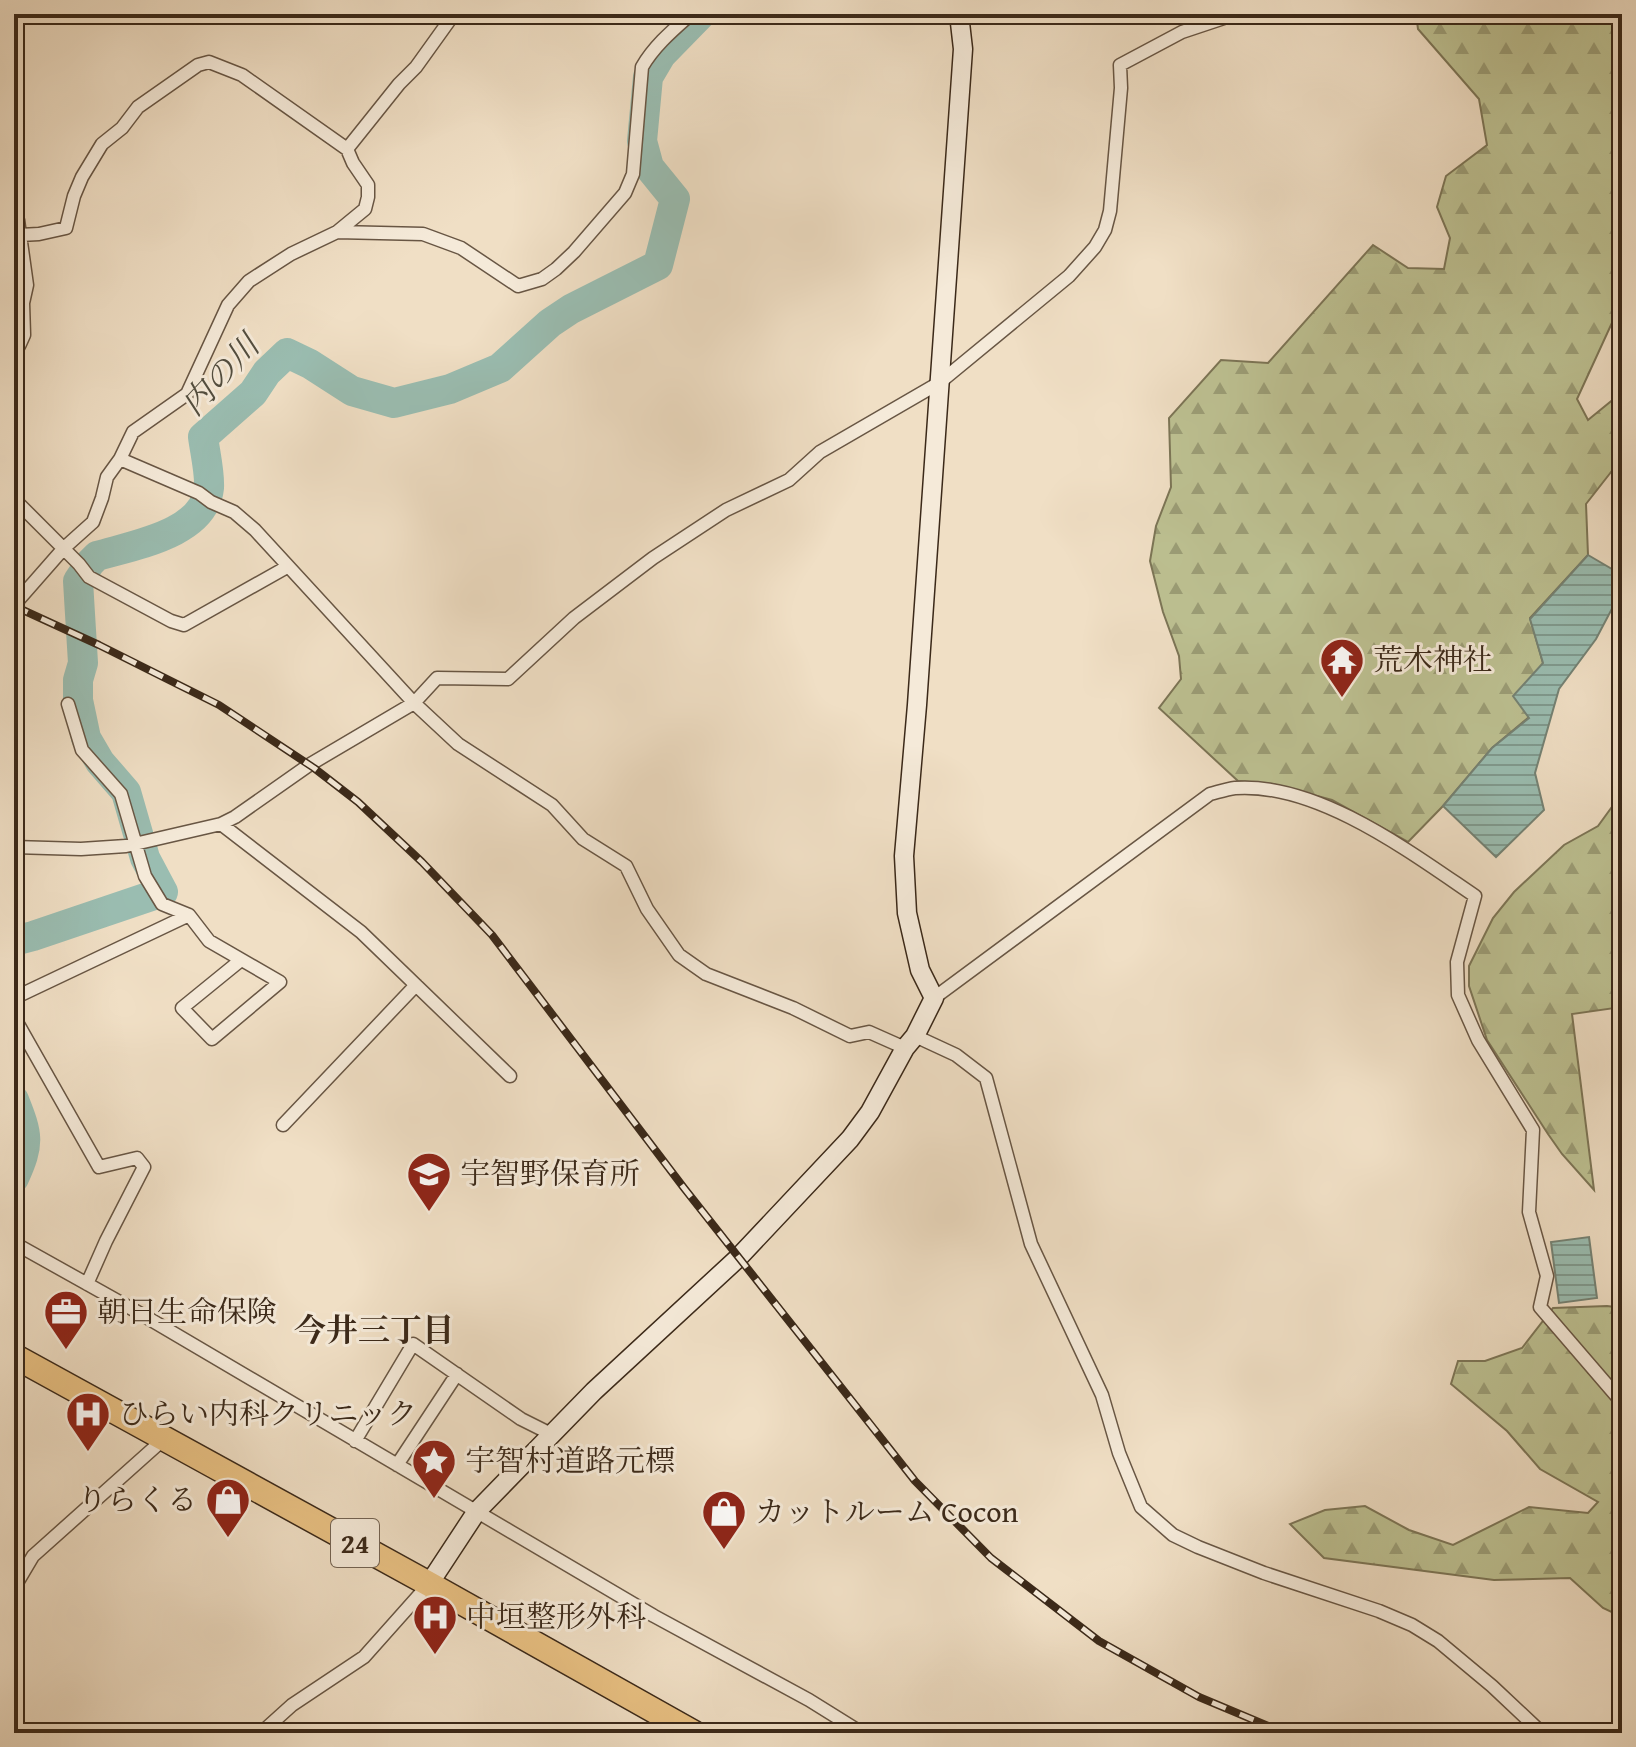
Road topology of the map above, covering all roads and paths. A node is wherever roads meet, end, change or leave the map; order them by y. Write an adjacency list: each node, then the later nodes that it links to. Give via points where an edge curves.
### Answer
1 (448, 14): 5 (street, via 449,21 416,67)
2 (691, 14): 7 (street, via 642,67 633,174 625,193 574,252 542,279 518,286 461,248 423,234)
3 (959, 14): 11 (street, via 963,49)
4 (1236, 14): 11 (street, via 1182,32 1120,65 1105,230 1069,276)
5 (347, 149): 7 (street, via 368,185 368,197 365,209); 8 (street, via 242,75 209,62 138,107 102,144 82,177 66,228)
6 (14, 217): 8 (street)
7 (337, 232): 12 (street, via 249,281 228,305 187,394 133,432)
8 (20, 235): 9 (street)
9 (19, 254): 10 (street, via 27,285 24,335)
10 (14, 350)
11 (939, 383): 17 (street, via 820,452 789,480 726,510 653,558 574,618 508,679 437,678); 26 (street, via 904,856 907,913 920,970)
12 (120, 459): 14 (street, via 107,477 93,522); 15 (street, via 234,512)
13 (14, 499): 14 (street)
14 (64, 548): 15 (street, via 89,577 184,625); 16 (street)
15 (287, 567): 17 (street)
16 (17, 597)
17 (414, 703): 19 (street); 28 (street, via 458,744 552,805 583,839 626,866 679,955 706,974 850,1036 869,1032)
18 (68, 704): 20 (street, via 82,750 121,794)
19 (221, 824): 20 (street); 24 (street, via 361,932)
20 (135, 844): 21 (street); 22 (street, via 145,876 162,904)
21 (14, 847)
22 (189, 915): 23 (street, via 209,941); 25 (street)
23 (241, 960): 23 (street, via 182,1008 212,1039 280,982)
24 (416, 985): 29 (street); 30 (street)
25 (14, 998)
26 (934, 998): 28 (street); 35 (street, via 1210,794 1235,788 1301,797 1404,848 1475,896 1457,962 1458,995 1478,1040 1533,1130 1529,1212 1547,1276 1540,1307)
27 (14, 1017): 32 (street, via 99,1167 137,1158 144,1167)
28 (910, 1042): 36 (street, via 850,1139 738,1258); 46 (street, via 956,1055 986,1078 1031,1244 1102,1395 1141,1507 1173,1535 1198,1547 1412,1625 1438,1641)
29 (510, 1076)
30 (283, 1125)
31 (14, 1243): 32 (street)
32 (87, 1284): 38 (street)
33 (14, 1356): 37 (highway, 24)
34 (457, 1374): 36 (street); 38 (street, via 413,1344); 39 (street)
35 (1620, 1400)
36 (551, 1434): 40 (street)
37 (165, 1438): 41 (highway, 24); 42 (street, via 33,1556)
38 (355, 1441): 39 (street)
39 (397, 1465): 40 (street)
40 (477, 1511): 41 (street); 45 (street)
41 (429, 1584): 43 (street, via 364,1657 292,1705); 44 (highway, 24)
42 (14, 1588)
43 (261, 1733)
44 (694, 1733)
45 (862, 1733)
46 (1542, 1733)

